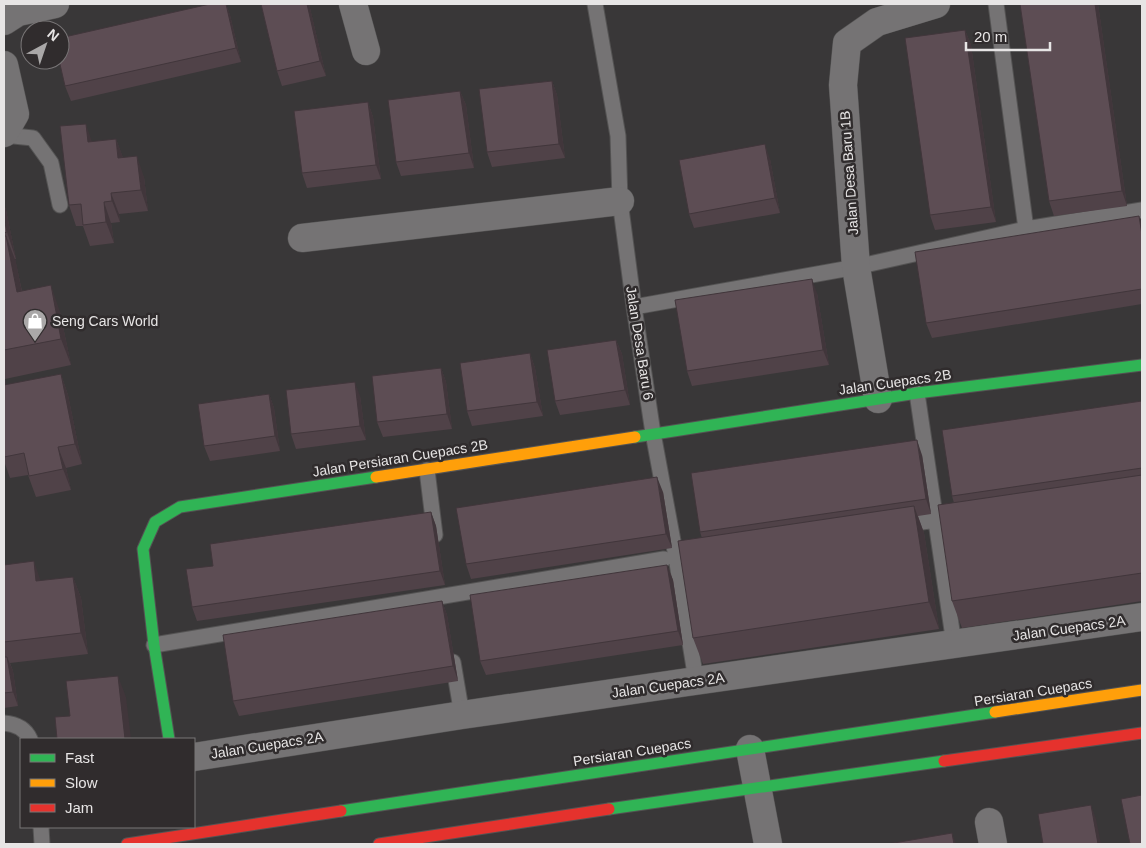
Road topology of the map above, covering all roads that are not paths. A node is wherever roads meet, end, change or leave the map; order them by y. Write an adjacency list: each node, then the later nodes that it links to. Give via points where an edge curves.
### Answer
1 (55, 4): 6 (street, via 18,12)
2 (353, 4): 7 (street)
3 (595, 4): 10 (lane, Jalan Desa Baru 6, via 618,136)
4 (936, 4): 15 (street, Jalan Desa Baru 1B, via 877,22 847,43 842,85)
5 (996, 4): 13 (lane)
6 (4, 21)
7 (366, 51)
8 (4, 65): 9 (street, via 15,114)
9 (4, 134): 11 (lane, via 34,138 51,163)
10 (620, 201): 14 (street); 16 (lane, Jalan Desa Baru 6)
11 (60, 205)
12 (1142, 210): 13 (lane)
13 (1026, 230): 15 (lane)
14 (302, 238)
15 (856, 268): 16 (lane); 19 (street, Jalan Desa Baru 1B)
16 (634, 307): 20 (lane, Jalan Desa Baru 6)
17 (1142, 365): 18 (street, Jalan Cuepacs 2B)
18 (917, 393): 19 (street, Jalan Cuepacs 2B); 23 (lane)
19 (878, 399): 20 (street, Jalan Cuepacs 2B)
20 (654, 434): 21 (street, Jalan Persiaran Cuepacs 2B); 26 (lane, Jalan Desa Baru 6)
21 (427, 470): 25 (lane); 31 (street, Jalan Persiaran Cuepacs 2B, via 180,507 154,522 144,549)
22 (975, 515): 23 (lane)
23 (936, 520): 24 (lane); 30 (lane)
24 (888, 527)
25 (436, 547)
26 (675, 558): 27 (lane); 33 (lane, Jalan Desa Baru 6)
27 (442, 591): 28 (lane); 31 (lane)
28 (445, 614)
29 (1142, 617): 30 (street, Jalan Cuepacs 2A)
30 (954, 644): 33 (street, Jalan Cuepacs 2A)
31 (154, 645): 39 (street)
32 (451, 651): 35 (lane)
33 (696, 680): 35 (street, Jalan Cuepacs 2A)
34 (1142, 690): 40 (street, Persiaran Cuepacs)
35 (462, 715): 41 (street, Jalan Cuepacs 2A)
36 (4, 723): 38 (lane, via 17,725)
37 (1142, 733): 42 (street)
38 (30, 738)
39 (169, 738)
40 (750, 749): 42 (street); 44 (street, Persiaran Cuepacs)
41 (195, 757)
42 (757, 786): 47 (street); 48 (street)
43 (41, 828): 45 (lane)
44 (188, 831): 46 (street, Persiaran Cuepacs)
45 (42, 844)
46 (127, 844)
47 (380, 844)
48 (768, 844)

